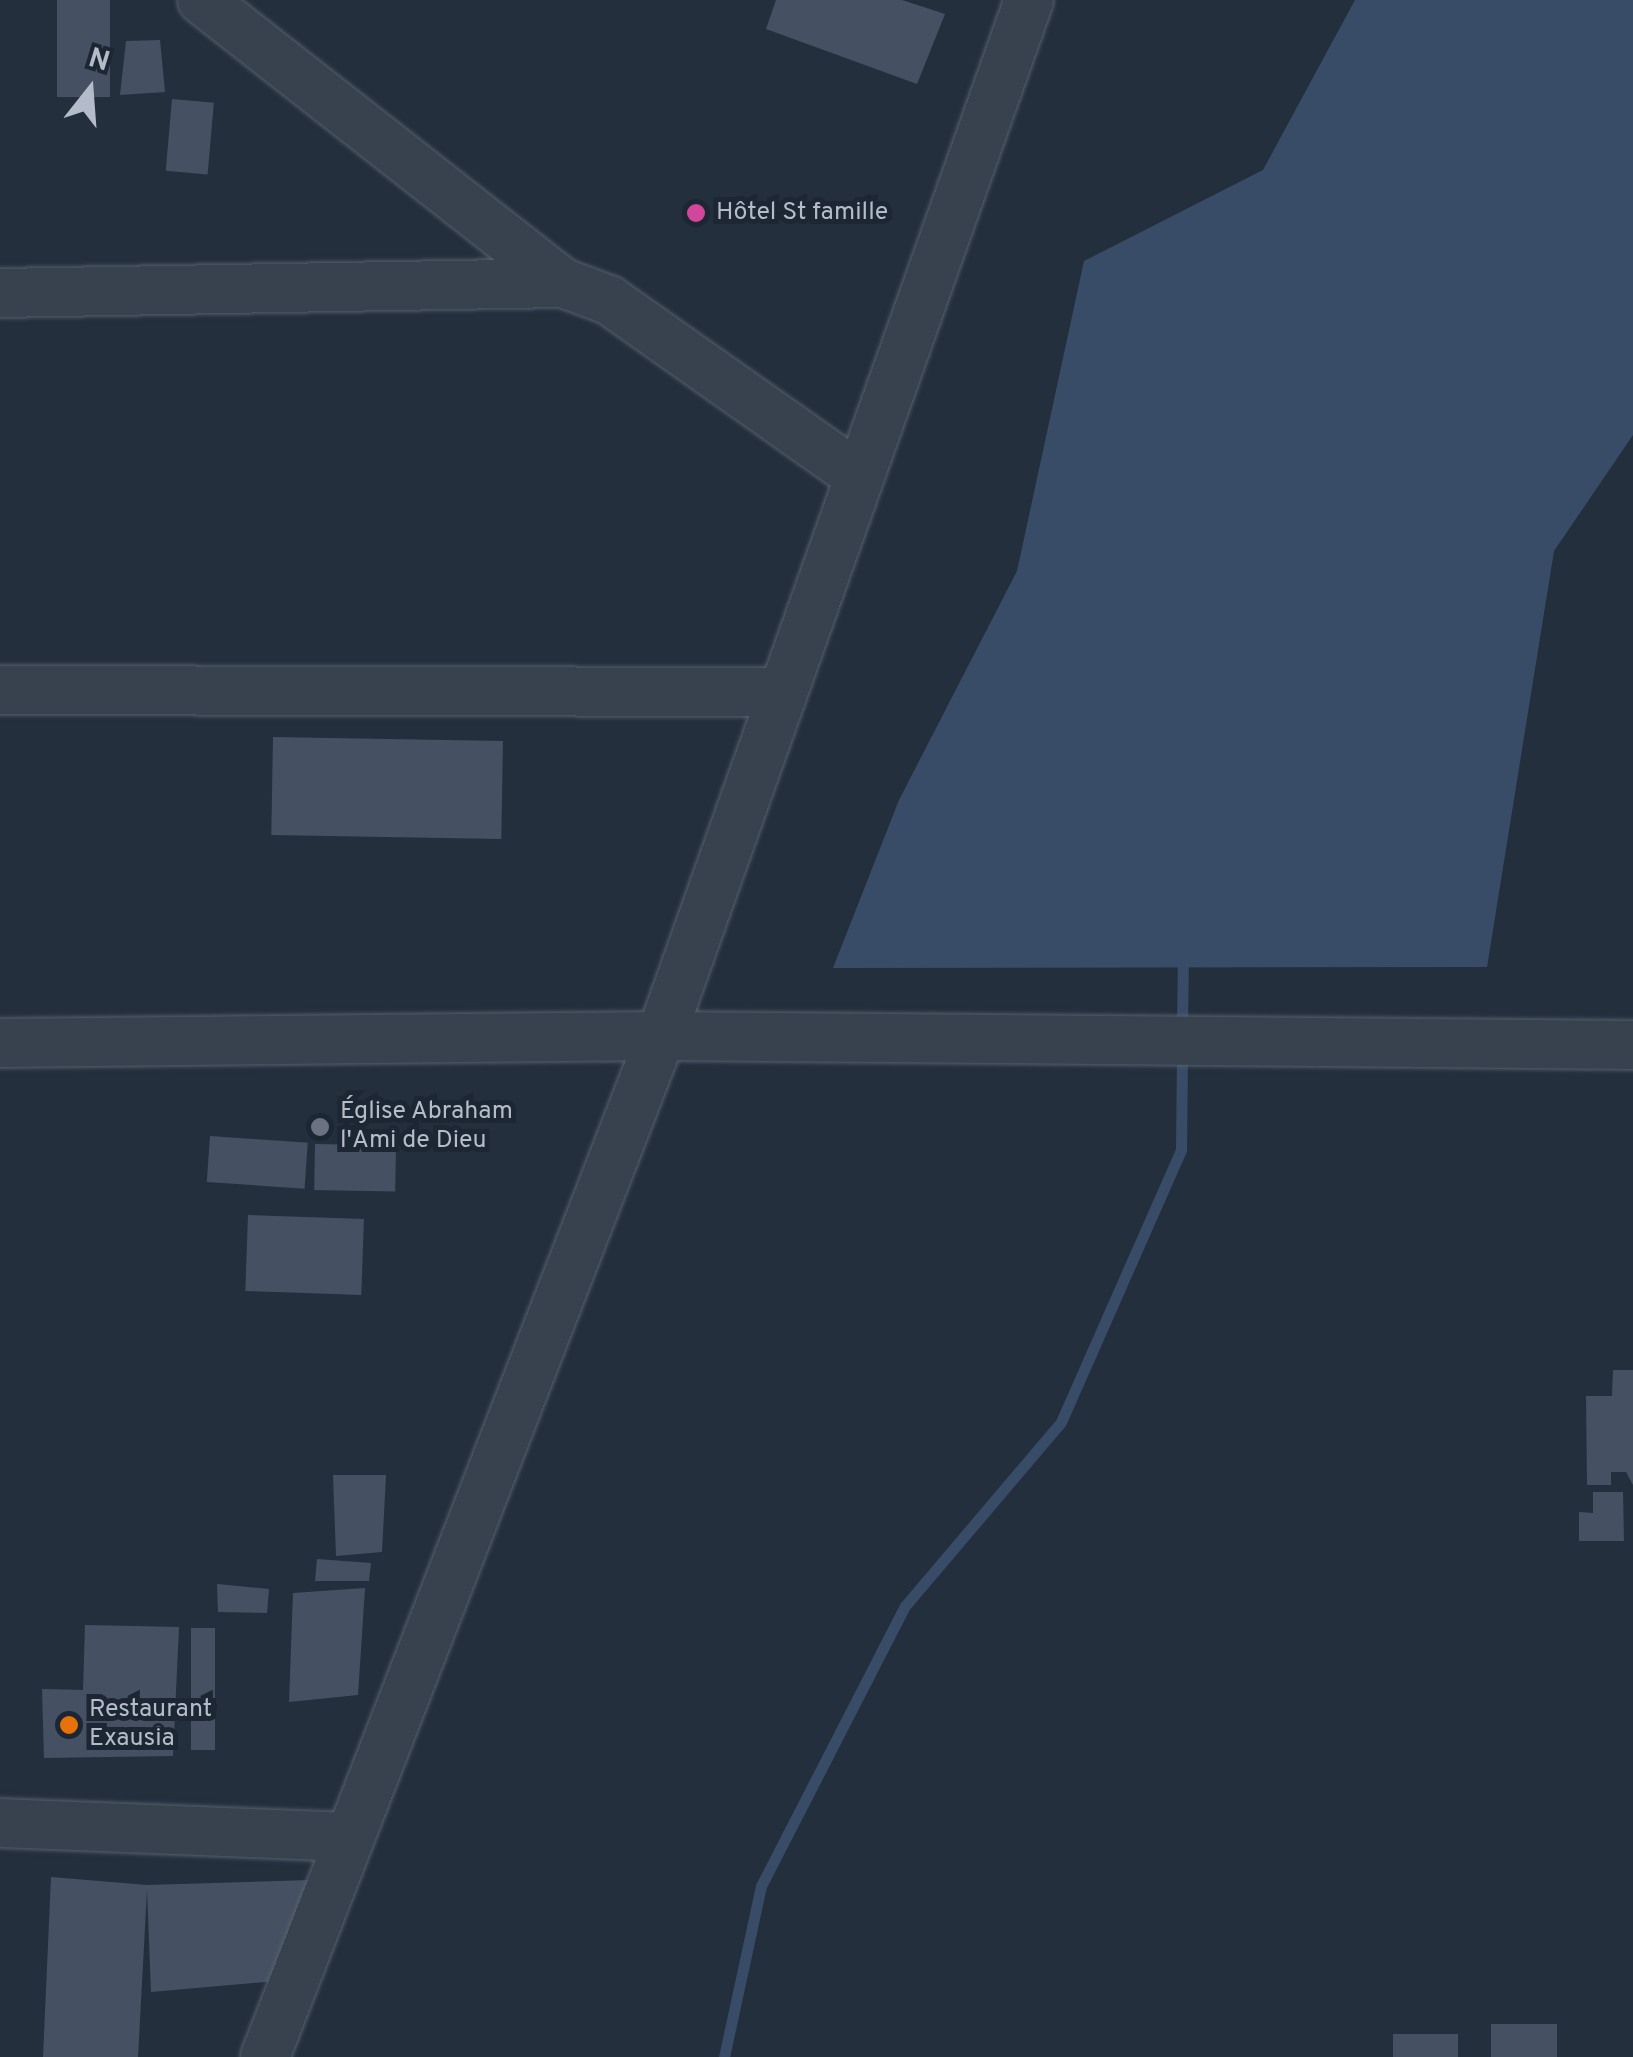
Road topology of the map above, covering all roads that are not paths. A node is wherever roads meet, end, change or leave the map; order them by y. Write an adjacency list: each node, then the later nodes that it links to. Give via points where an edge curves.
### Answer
1 (202, 0): 3 (street)
2 (1030, 0): 5 (street, via 949,244)
3 (563, 283): 4 (street); 5 (street, via 609,300)
4 (0, 293)
5 (856, 474): 7 (street)
6 (0, 690): 7 (street)
7 (782, 692): 8 (street)
8 (661, 1036): 9 (street); 10 (street); 12 (street)
9 (0, 1044)
10 (1633, 1045)
11 (0, 1823): 12 (street)
12 (350, 1837): 13 (street)
13 (265, 2057)

